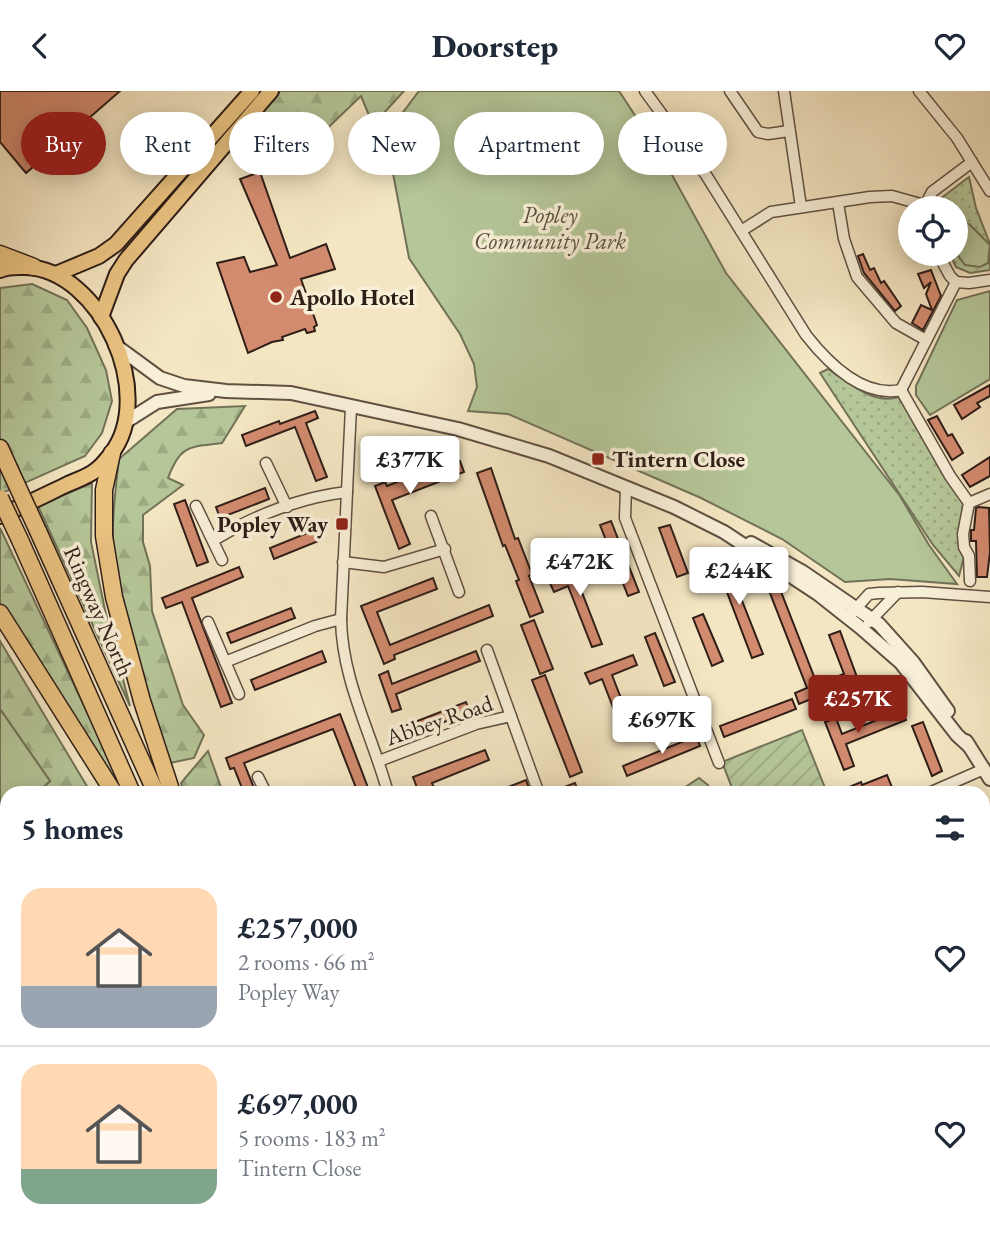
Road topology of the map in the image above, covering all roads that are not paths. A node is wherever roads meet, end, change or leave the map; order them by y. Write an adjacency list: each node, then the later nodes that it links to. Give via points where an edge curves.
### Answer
1 (253, 91): 19 (main road, via 116,244 99,257)
2 (271, 91): 22 (main road, via 126,260)
3 (645, 91): 14 (street)
4 (730, 91): 7 (street, via 758,132)
5 (784, 91): 7 (street)
6 (919, 91): 8 (street)
7 (789, 131): 13 (street)
8 (972, 162): 9 (street); 10 (street)
9 (990, 191)
10 (930, 196)
11 (898, 198): 12 (street)
12 (838, 203): 13 (street); 23 (street, via 857,277 896,323)
13 (801, 207): 14 (street, via 771,212)
14 (740, 231): 25 (street, via 824,359 880,392)
15 (0, 254): 17 (highway)
16 (945, 266): 21 (street)
17 (34, 267): 18 (main road); 19 (main road)
18 (0, 270)
19 (56, 274): 22 (main road)
20 (990, 280): 21 (street)
21 (956, 282): 23 (street)
22 (101, 317): 24 (main road)
23 (926, 341): 25 (street)
24 (116, 345): 26 (street, via 160,378); 28 (main road, via 128,387)
25 (901, 390): 36 (street)
26 (226, 391): 27 (street, via 291,393); 28 (street, via 158,402)
27 (351, 407): 32 (street, via 479,434); 33 (street, Abbey Road)
28 (127, 421): 30 (main road)
29 (0, 448): 64 (highway, Ringway North, bridge)
30 (112, 453): 39 (main road, via 96,470); 65 (highway, via 104,490 103,536 114,597)
31 (266, 463): 38 (street)
32 (626, 487): 50 (street, via 724,532); 59 (street, via 625,519)
33 (347, 492): 38 (street); 44 (street, Abbey Road)
34 (990, 493): 36 (street)
35 (0, 498): 63 (highway, Ringway North, bridge)
36 (968, 503): 45 (street, via 963,534)
37 (195, 506): 41 (street)
38 (287, 507): 41 (street)
39 (0, 516)
40 (431, 516): 42 (street)
41 (214, 540): 43 (street)
42 (445, 549): 44 (street, via 384,567); 46 (street)
43 (222, 560)
44 (343, 562): 51 (street, Abbey Road)
45 (970, 581)
46 (459, 592)
47 (898, 592): 48 (street); 50 (street, via 869,594); 53 (street)
48 (990, 597)
49 (0, 613): 62 (highway)
50 (852, 613): 53 (street)
51 (341, 619): 55 (street); 58 (street, Abbey Road, via 347,672)
52 (208, 622): 55 (street)
53 (867, 624): 60 (street)
54 (489, 649): 57 (street)
55 (225, 662): 56 (street)
56 (239, 694)
57 (511, 716): 58 (street, Abbey Road, via 476,724); 68 (street)
58 (379, 761): 67 (street, Abbey Road)
59 (719, 763)
60 (987, 774): 69 (street)
61 (258, 777): 66 (street)
62 (110, 786)
63 (129, 786)
64 (153, 786)
65 (170, 786)
66 (262, 786)
67 (386, 786)
68 (536, 786)
69 (950, 786)

